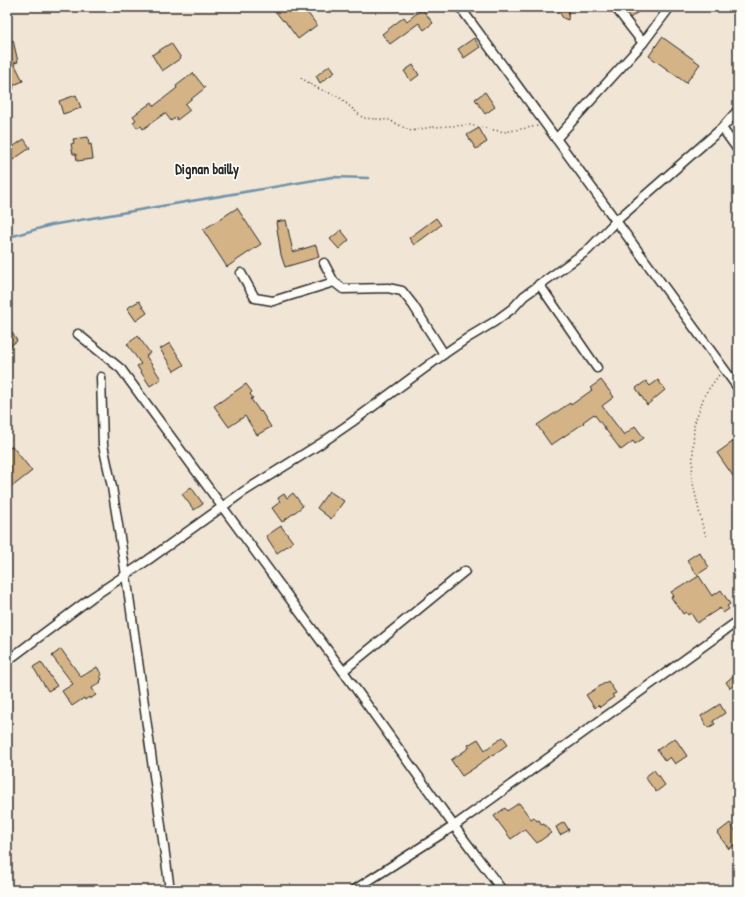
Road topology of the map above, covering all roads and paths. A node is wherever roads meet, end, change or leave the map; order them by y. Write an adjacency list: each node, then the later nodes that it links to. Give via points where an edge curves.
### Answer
1 (460, 7): 7 (street)
2 (615, 7): 4 (street)
3 (670, 7): 4 (street)
4 (643, 43): 9 (street)
5 (301, 78): 7 (path, via 339,97 363,118 389,120 411,131 470,125 504,132)
6 (738, 110): 8 (street)
7 (546, 124): 9 (street)
8 (722, 128): 10 (street); 11 (street)
9 (556, 139): 11 (street)
10 (738, 150)
11 (616, 221): 15 (street, via 588,250); 19 (street)
12 (324, 263): 14 (street)
13 (241, 273): 14 (street, via 255,298 273,301)
14 (334, 282): 17 (street, via 343,289 388,288 402,291)
15 (539, 284): 17 (street, via 513,308); 18 (street)
16 (78, 334): 22 (street, via 121,369)
17 (444, 354): 22 (street, via 352,422)
18 (597, 368)
19 (724, 369): 21 (street); 23 (path, via 705,394 694,424 692,479)
20 (100, 377): 25 (street, via 103,445)
21 (738, 388)
22 (222, 507): 25 (street); 28 (street)
23 (706, 536)
24 (466, 571): 28 (street)
25 (126, 575): 27 (street); 30 (street)
26 (738, 622): 29 (street)
27 (7, 661)
28 (343, 671): 29 (street)
29 (454, 826): 31 (street); 32 (street)
30 (170, 890)
31 (354, 890)
32 (502, 890)

